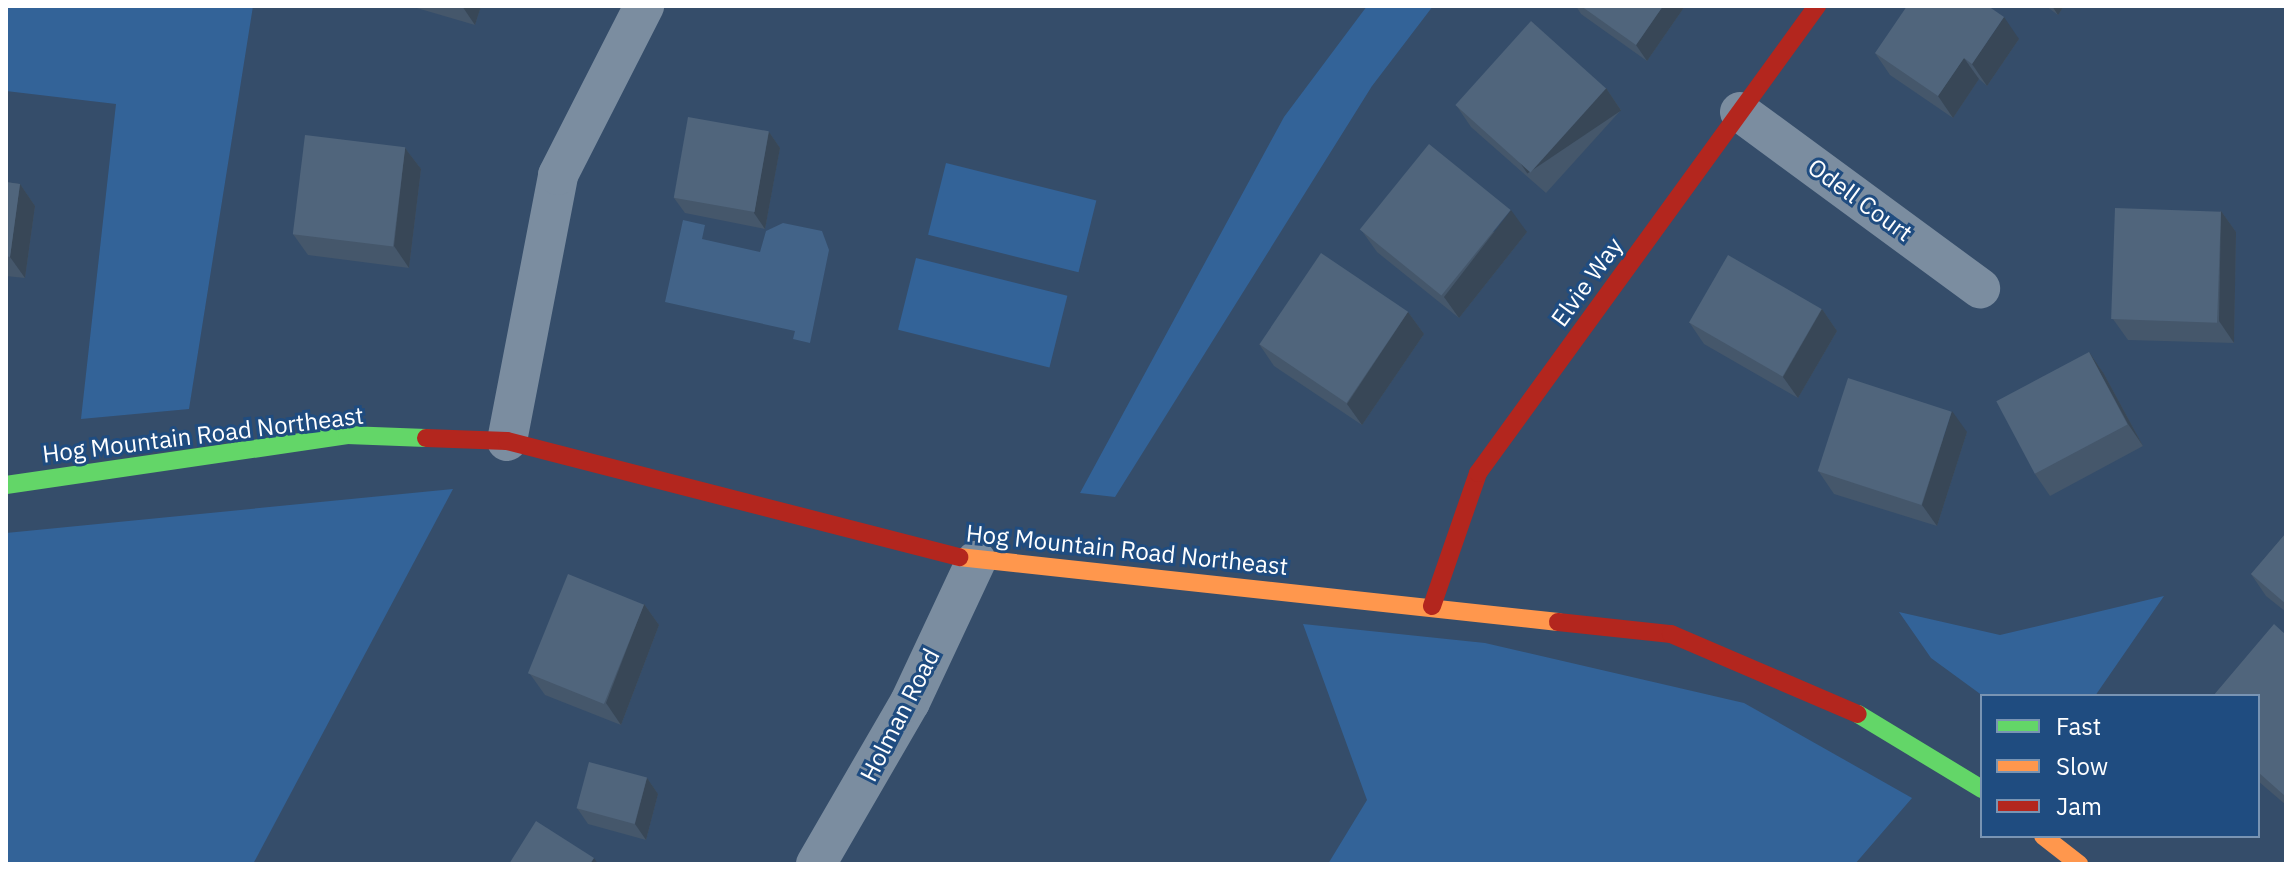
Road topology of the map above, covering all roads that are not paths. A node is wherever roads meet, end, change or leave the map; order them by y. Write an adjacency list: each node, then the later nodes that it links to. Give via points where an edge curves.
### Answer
1 (644, 6): 5 (street, via 558,175)
2 (1817, 6): 3 (street, Elvie Way)
3 (1740, 112): 4 (street, Odell Court); 8 (street, Elvie Way, via 1478,473)
4 (1980, 288)
5 (507, 441): 6 (street, Hog Mountain Road Northeast, via 347,435); 7 (street, Hog Mountain Road Northeast)
6 (6, 485)
7 (976, 561): 8 (street, Hog Mountain Road Northeast); 11 (street, Holman Road, via 910,702)
8 (1432, 606): 9 (street, Hog Mountain Road Northeast, via 1671,634 1832,698)
9 (1980, 788)
10 (2046, 838): 12 (street)
11 (816, 864)
12 (2079, 864)

